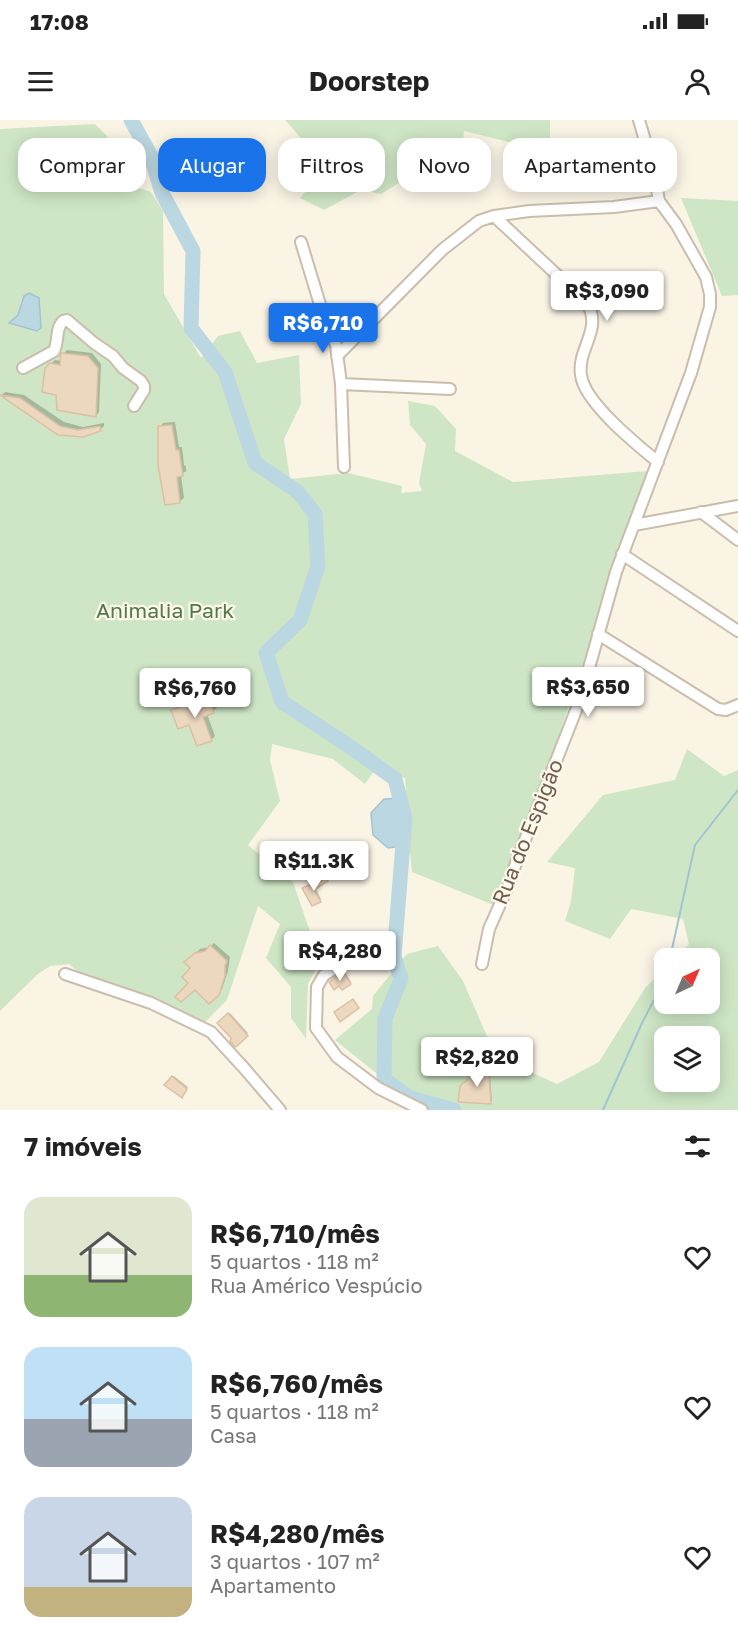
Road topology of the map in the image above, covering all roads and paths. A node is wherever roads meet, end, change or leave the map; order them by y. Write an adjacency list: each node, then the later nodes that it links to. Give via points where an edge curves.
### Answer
1 (639, 120): 2 (street)
2 (659, 201): 3 (street); 10 (street, Rua do Espigão, via 706,277 710,307)
3 (494, 216): 5 (street, via 479,221 457,237); 10 (street, via 591,309 593,320 580,374 585,390)
4 (302, 242): 5 (street)
5 (337, 356): 7 (street)
6 (23, 368): 9 (street, via 54,351 59,325 67,320 141,381 144,390)
7 (341, 384): 8 (street); 11 (street)
8 (450, 389)
9 (134, 406)
10 (658, 462): 14 (street, Rua do Espigão)
11 (344, 466)
12 (738, 506): 13 (street)
13 (701, 512): 14 (street); 15 (street)
14 (634, 525): 16 (street, Rua do Espigão)
15 (738, 540)
16 (622, 554): 17 (street); 18 (street, Rua do Espigão)
17 (738, 631)
18 (598, 634): 19 (street, via 718,709); 21 (street, Rua do Espigão, via 580,700 489,929)
19 (738, 705)
20 (346, 962): 24 (street, via 324,975 317,987 316,1028 337,1057 378,1088)
21 (482, 963)
22 (65, 974): 23 (street, via 151,1003 211,1032)
23 (280, 1110)
24 (422, 1110)

